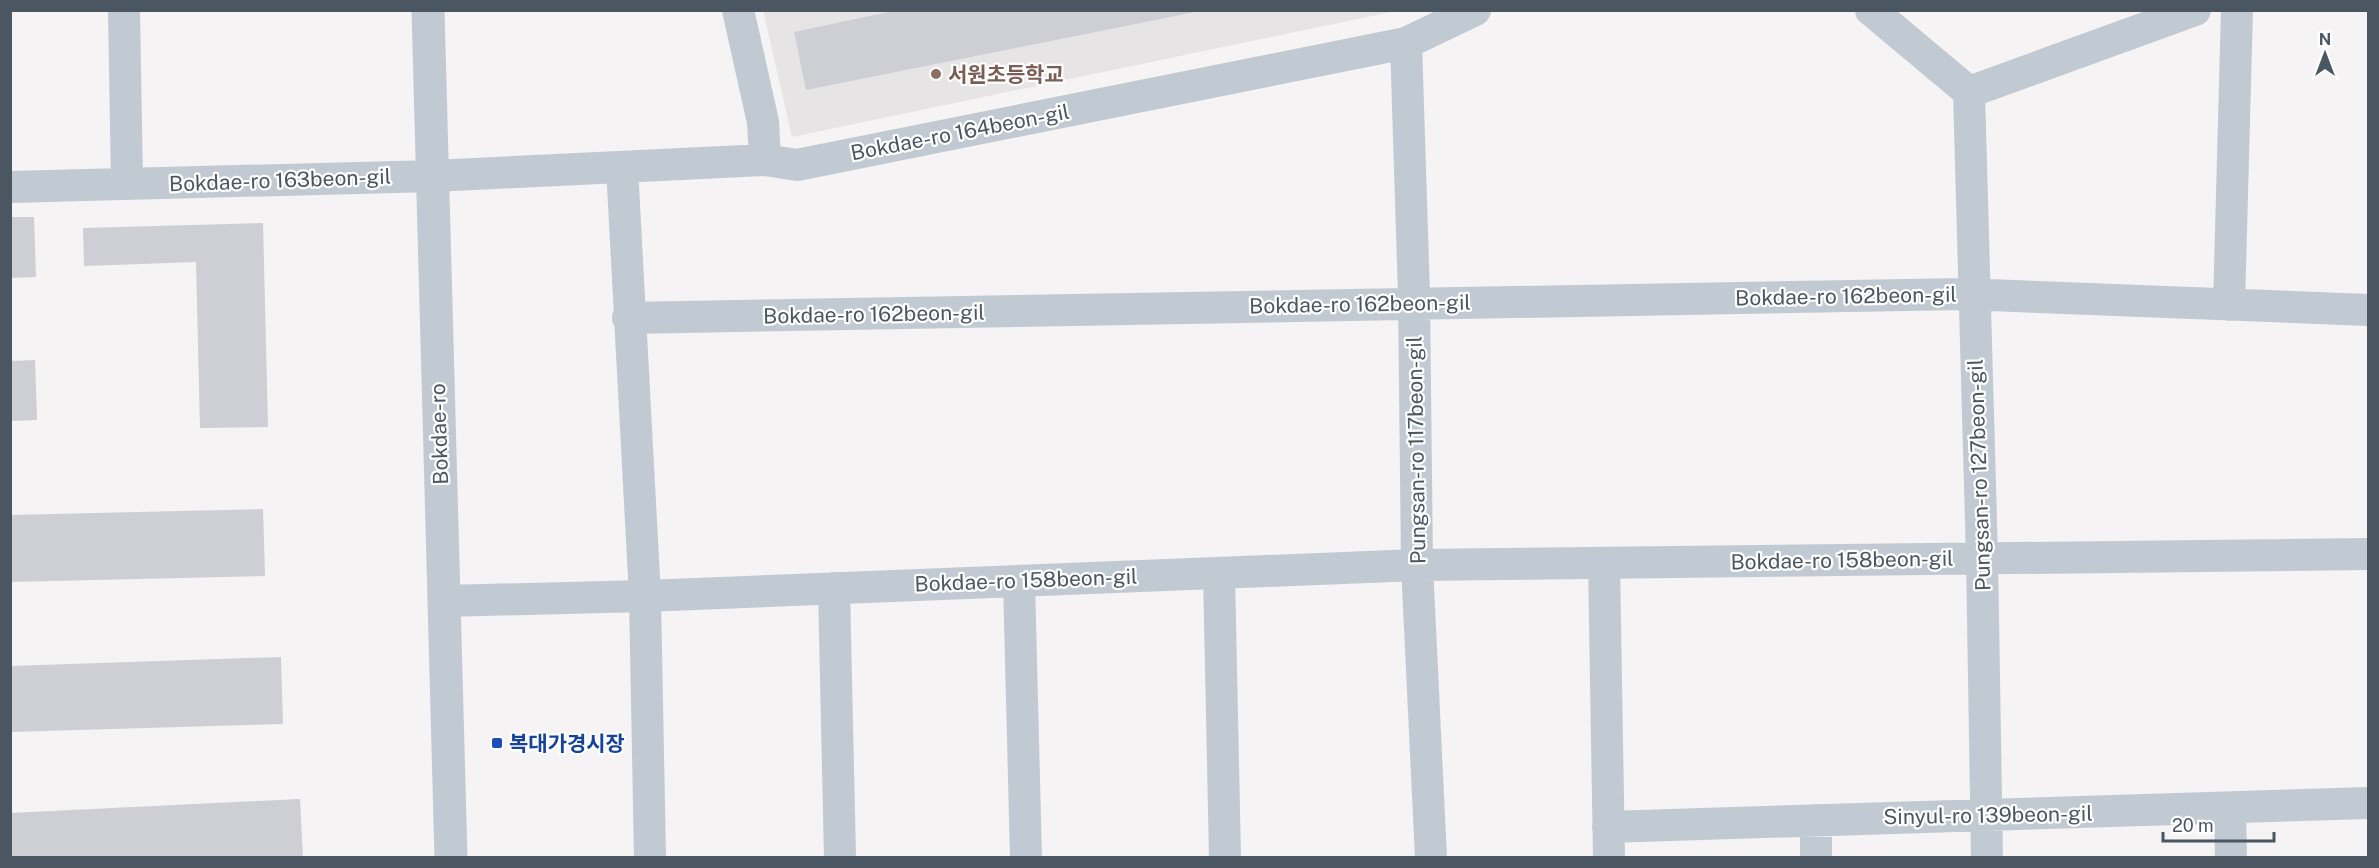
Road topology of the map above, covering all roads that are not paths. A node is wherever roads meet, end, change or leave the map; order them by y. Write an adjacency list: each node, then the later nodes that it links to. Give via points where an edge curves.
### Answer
1 (124, 10): 13 (street)
2 (428, 10): 12 (street, Bokdae-ro)
3 (738, 10): 10 (street, via 763,122)
4 (1475, 10): 8 (street, Bokdae-ro 164beon-gil)
5 (1871, 10): 9 (street)
6 (2194, 10): 9 (street)
7 (2237, 10): 17 (street)
8 (1406, 43): 10 (street, Bokdae-ro 164beon-gil, via 797,165); 16 (street, Pungsan-ro 117beon-gil)
9 (1969, 92): 15 (street, Pungsan-ro 127beon-gil)
10 (765, 160): 11 (street, Bokdae-ro 164beon-gil)
11 (622, 166): 12 (street, Bokdae-ro 164beon-gil); 19 (street)
12 (433, 176): 13 (street, Bokdae-ro 163beon-gil); 28 (street, Bokdae-ro)
13 (127, 184): 14 (street, Bokdae-ro 163beon-gil)
14 (10, 187)
15 (1974, 295): 16 (street, Bokdae-ro 162beon-gil); 17 (street, Bokdae-ro 162beon-gil); 21 (street, Pungsan-ro 127beon-gil)
16 (1414, 303): 19 (street, Bokdae-ro 162beon-gil); 23 (street, Pungsan-ro 117beon-gil)
17 (2229, 305): 18 (street, Bokdae-ro 162beon-gil)
18 (2368, 310)
19 (628, 318): 27 (street)
20 (2368, 554): 21 (street, Bokdae-ro 158beon-gil)
21 (1982, 558): 22 (street, Bokdae-ro 158beon-gil); 31 (street, Pungsan-ro 127beon-gil)
22 (1604, 563): 23 (street, Bokdae-ro 158beon-gil); 33 (street)
23 (1417, 565): 24 (street, Bokdae-ro 158beon-gil); 39 (street, Pungsan-ro 117beon-gil)
24 (1219, 573): 25 (street, Bokdae-ro 158beon-gil); 38 (street)
25 (1019, 581): 26 (street, Bokdae-ro 158beon-gil); 37 (street)
26 (834, 588): 27 (street, Bokdae-ro 158beon-gil); 36 (street)
27 (645, 596): 28 (street, Bokdae-ro 158beon-gil); 35 (street)
28 (444, 601): 34 (street, Bokdae-ro)
29 (2368, 803): 30 (street, Sinyul-ro 139beon-gil)
30 (2230, 808): 31 (street, Sinyul-ro 139beon-gil); 42 (street)
31 (1985, 816): 32 (street, Sinyul-ro 139beon-gil); 41 (street, Pungsan-ro 127beon-gil)
32 (1816, 820): 33 (street, Sinyul-ro 139beon-gil); 40 (street)
33 (1609, 842)
34 (451, 858)
35 (650, 858)
36 (840, 858)
37 (1026, 858)
38 (1226, 858)
39 (1431, 858)
40 (1816, 858)
41 (1987, 858)
42 (2231, 858)

